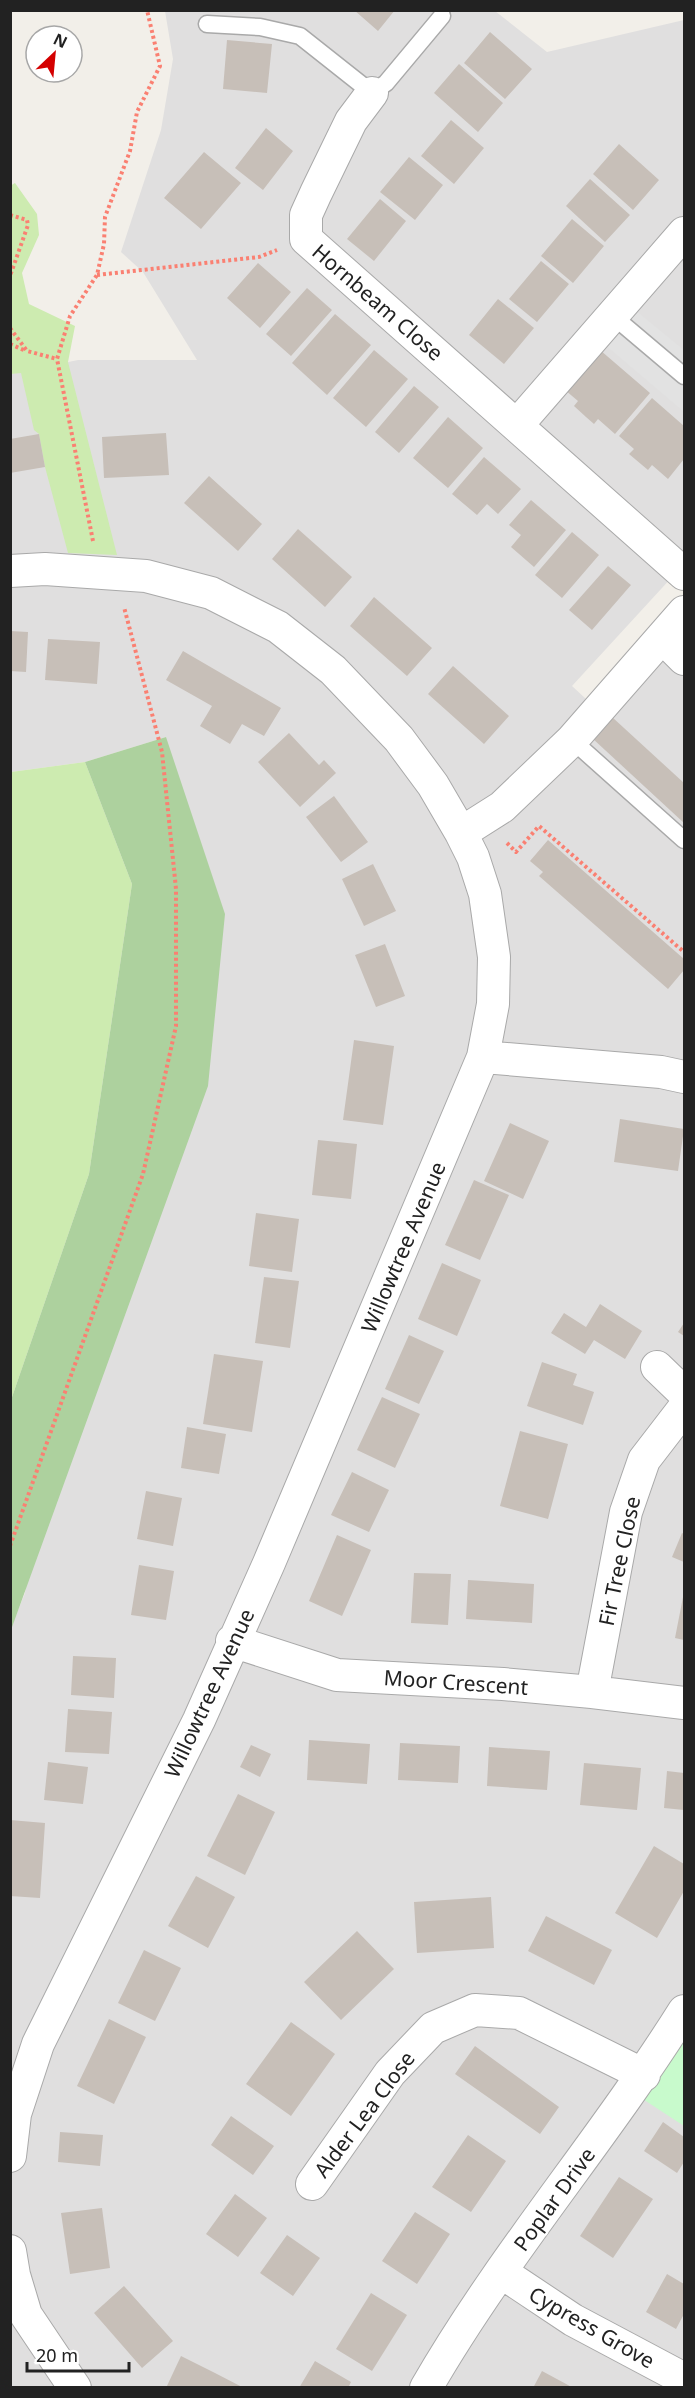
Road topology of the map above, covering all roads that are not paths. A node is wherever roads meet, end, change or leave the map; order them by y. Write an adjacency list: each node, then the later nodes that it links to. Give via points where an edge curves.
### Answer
1 (442, 16): 3 (lane, Hornbeam Close, via 386,83)
2 (207, 24): 3 (lane, via 260,27 300,36)
3 (372, 93): 7 (street, Hornbeam Close, via 351,121 306,215 306,239)
4 (684, 233): 5 (street)
5 (613, 316): 6 (lane); 7 (street)
6 (684, 376)
7 (518, 424): 9 (street, Hornbeam Close)
8 (10, 571): 14 (street, Willowtree Avenue, via 45,569 146,576 211,593 278,627 333,670 399,739 433,785)
9 (684, 574)
10 (684, 612): 11 (street)
11 (663, 637): 12 (street); 13 (street)
12 (684, 659)
13 (572, 740): 14 (street, via 502,807); 15 (lane)
14 (461, 833): 16 (street, Willowtree Avenue, via 484,894 494,957 493,1004)
15 (684, 840)
16 (483, 1057): 17 (street); 21 (street, Willowtree Avenue, via 288,1519)
17 (684, 1077)
18 (657, 1367): 19 (street)
19 (684, 1393)
20 (684, 1408): 22 (street, Fir Tree Close, via 644,1460 626,1512)
21 (232, 1641): 22 (street, Moor Crescent, via 337,1675); 26 (street, Willowtree Avenue, via 199,1720 38,2044 15,2114)
22 (592, 1692): 23 (street, Moor Crescent)
23 (684, 1703)
24 (684, 2011): 25 (street, Poplar Drive)
25 (644, 2075): 27 (street, Alder Lea Close, via 519,2013 475,2010 433,2028 390,2073); 29 (street, Poplar Drive)
26 (10, 2156)
27 (312, 2184)
28 (10, 2251): 30 (street)
29 (501, 2272): 31 (street, Cypress Grove, via 573,2320); 33 (street, Poplar Drive)
30 (18, 2315): 32 (street)
31 (684, 2379)
32 (73, 2387)
33 (426, 2388)

